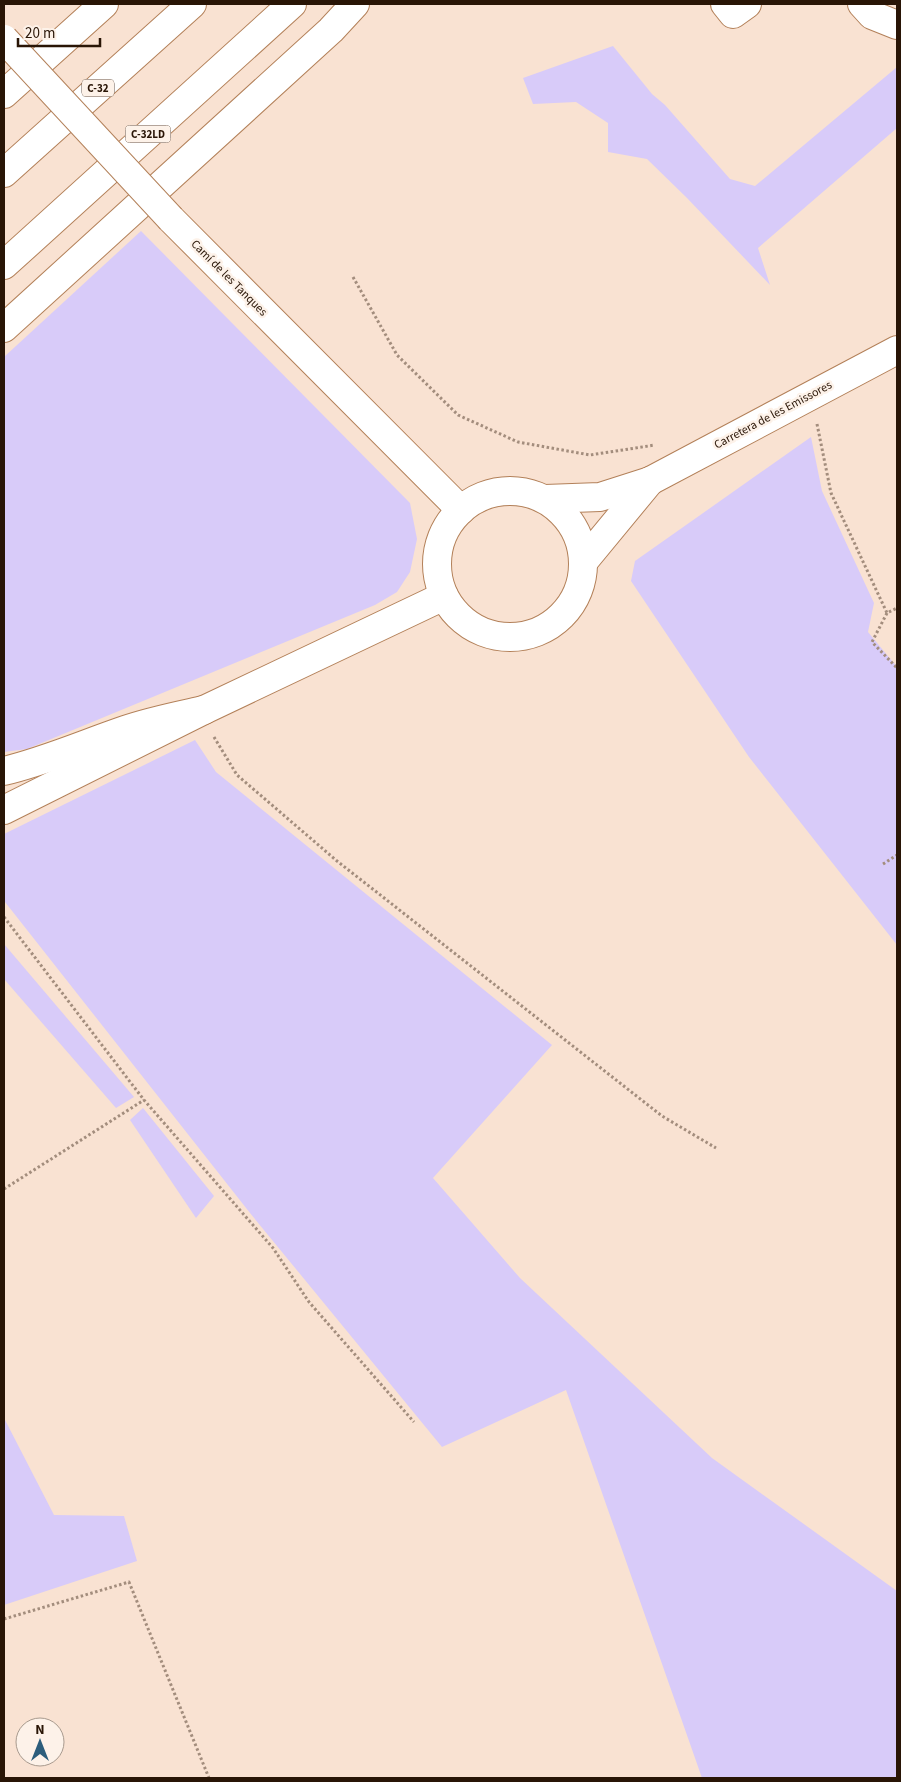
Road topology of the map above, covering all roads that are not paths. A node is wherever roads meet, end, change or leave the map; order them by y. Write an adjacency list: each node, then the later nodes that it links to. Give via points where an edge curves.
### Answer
1 (104, 4): 10 (main road)
2 (192, 4): 11 (main road, C-32)
3 (292, 4): 12 (main road, C-32LD)
4 (355, 4): 13 (main road, via 331,30)
5 (725, 4): 6 (main road, via 733,14)
6 (747, 4)
7 (862, 4): 8 (main road, via 872,15)
8 (897, 25)
9 (4, 39): 17 (main road, Camí de les Tanques, bridge, via 171,219)
10 (4, 94)
11 (4, 173)
12 (4, 265)
13 (4, 328)
14 (897, 350): 15 (main road, Carretera de les Emissores)
15 (650, 481): 16 (main road, via 600,497); 18 (main road)
16 (545, 500): 17 (main road, via 516,491 501,492 486,495); 18 (main road, via 568,519 582,546)
17 (460, 510): 19 (main road, via 446,529 438,550 439,582)
18 (584, 561): 19 (main road, via 578,593 569,608 544,630 528,635 512,638 479,631 453,611)
19 (444, 596): 20 (main road)
20 (204, 710): 21 (main road, via 162,719 67,753); 22 (main road)
21 (4, 771)
22 (4, 810)

